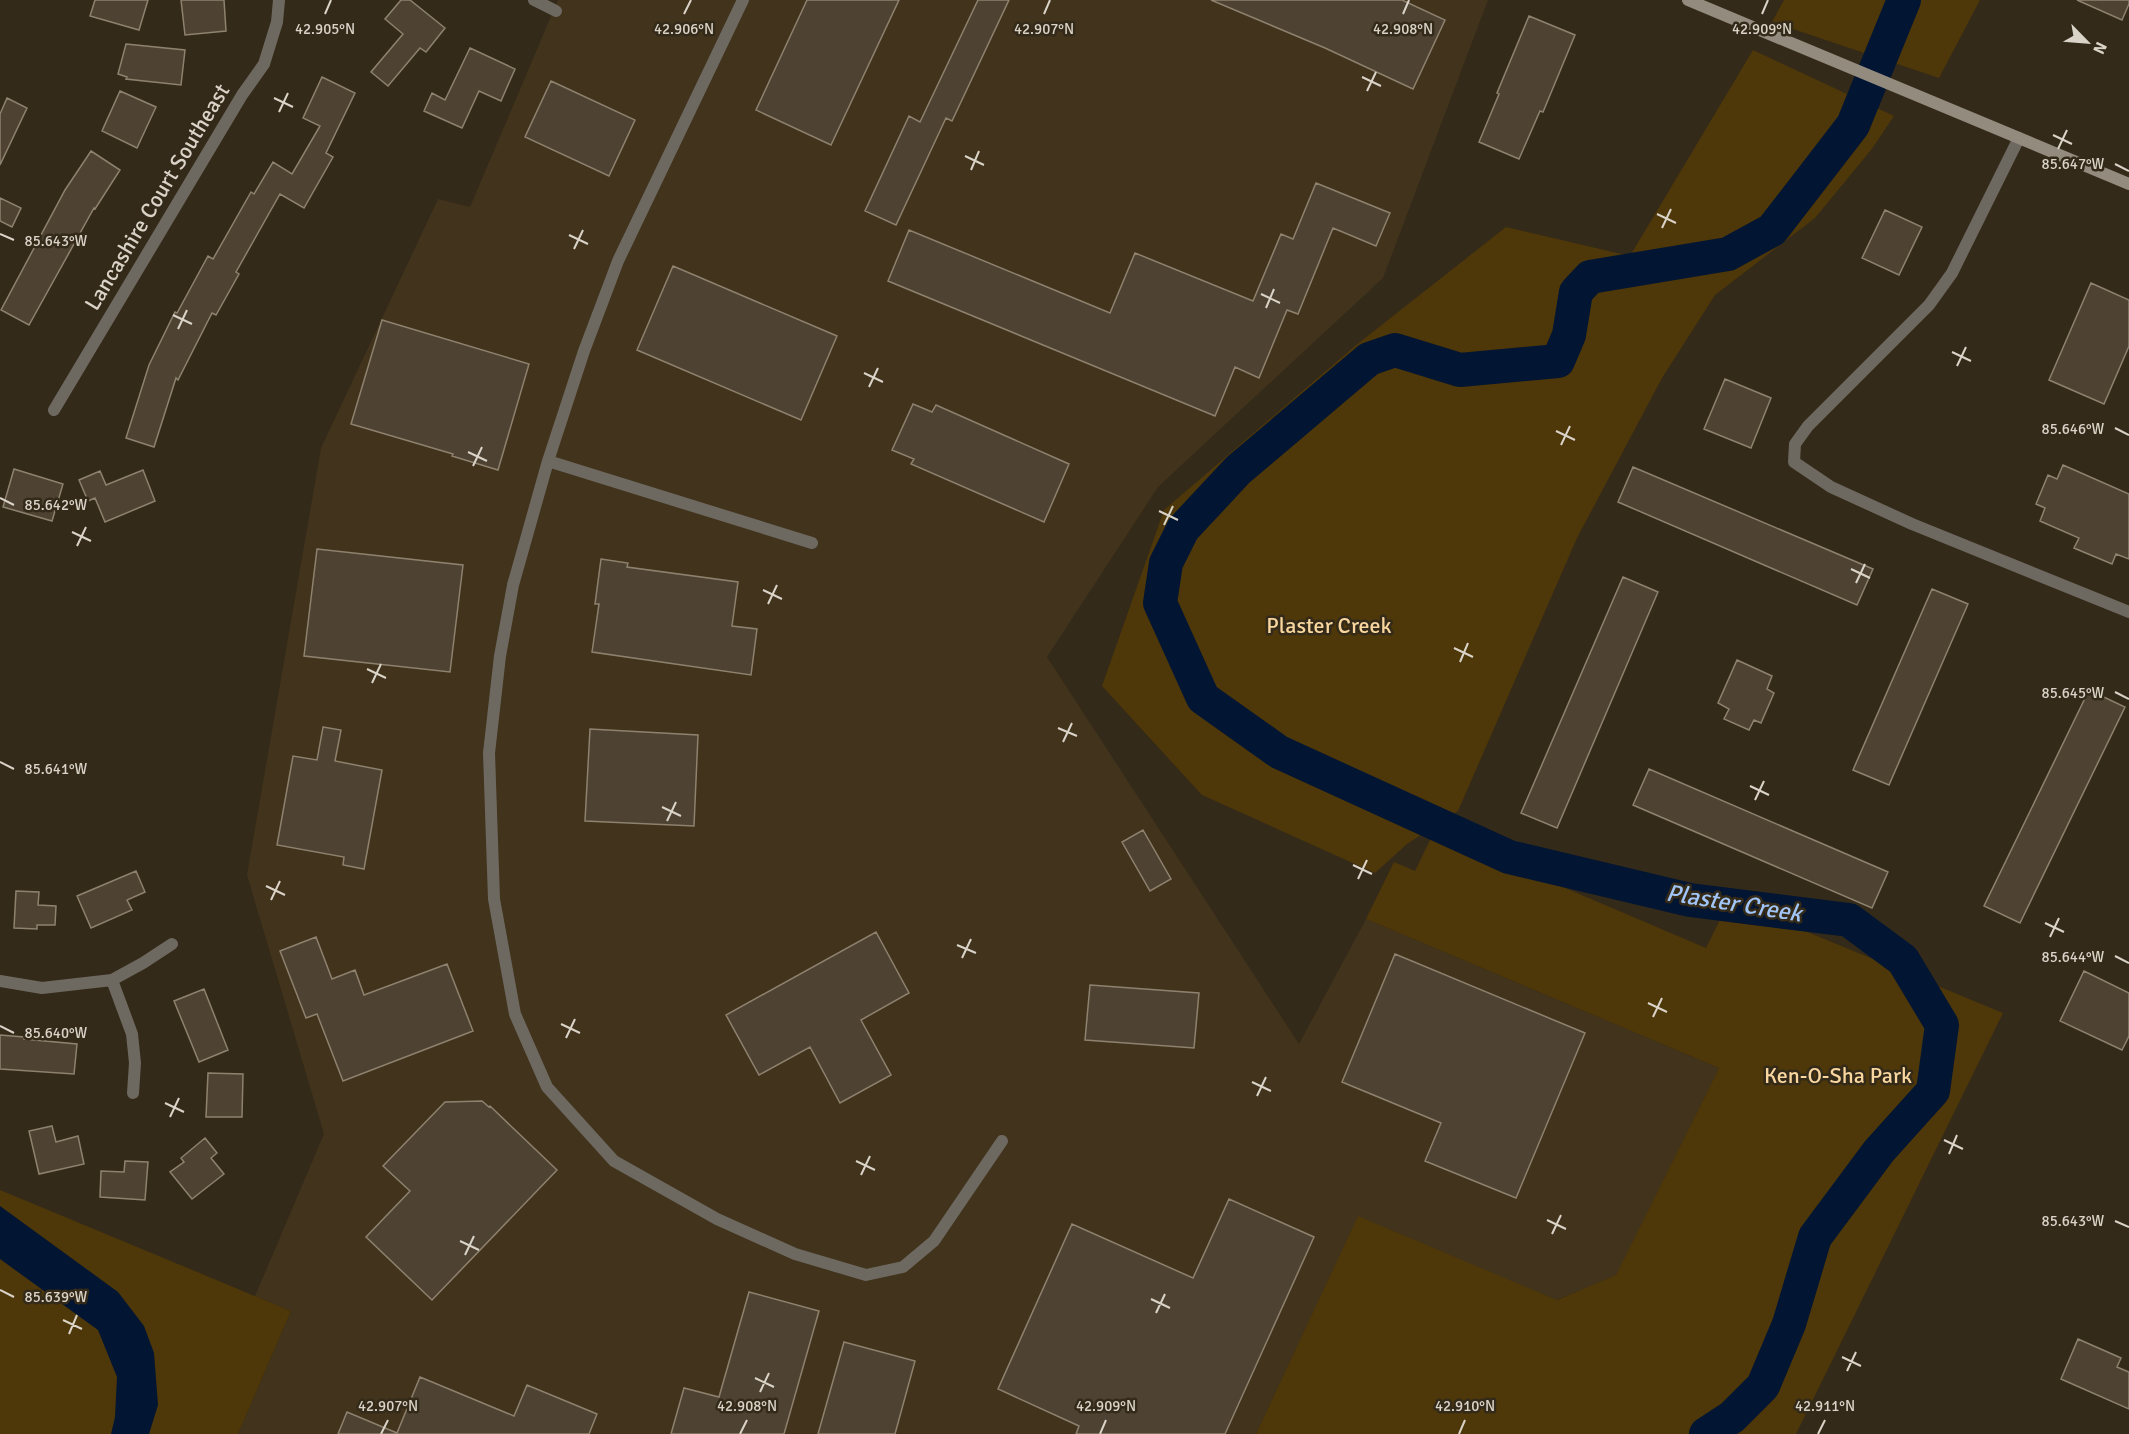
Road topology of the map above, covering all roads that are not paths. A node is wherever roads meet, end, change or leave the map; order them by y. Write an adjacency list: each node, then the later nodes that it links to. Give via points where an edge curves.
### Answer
1 (279, 0): 8 (street, Lancashire Court Southeast, via 278,22 264,64)
2 (534, 0): 5 (street)
3 (743, 0): 9 (street, via 618,261)
4 (1688, 0): 6 (main road)
5 (556, 11)
6 (2019, 138): 7 (main road); 11 (street, via 1952,273 1929,305 1808,426 1796,444 1794,462 1831,487 1912,524)
7 (2129, 184)
8 (54, 410)
9 (548, 461): 10 (street); 16 (street, via 513,585 489,753 494,899 515,1014 547,1087 614,1161 717,1219 795,1254 866,1275 903,1267 934,1241)
10 (812, 543)
11 (2129, 612)
12 (172, 944): 13 (street)
13 (112, 980): 14 (street, via 42,988); 15 (street, via 132,1034)
14 (0, 981)
15 (133, 1093)
16 (1002, 1141)

